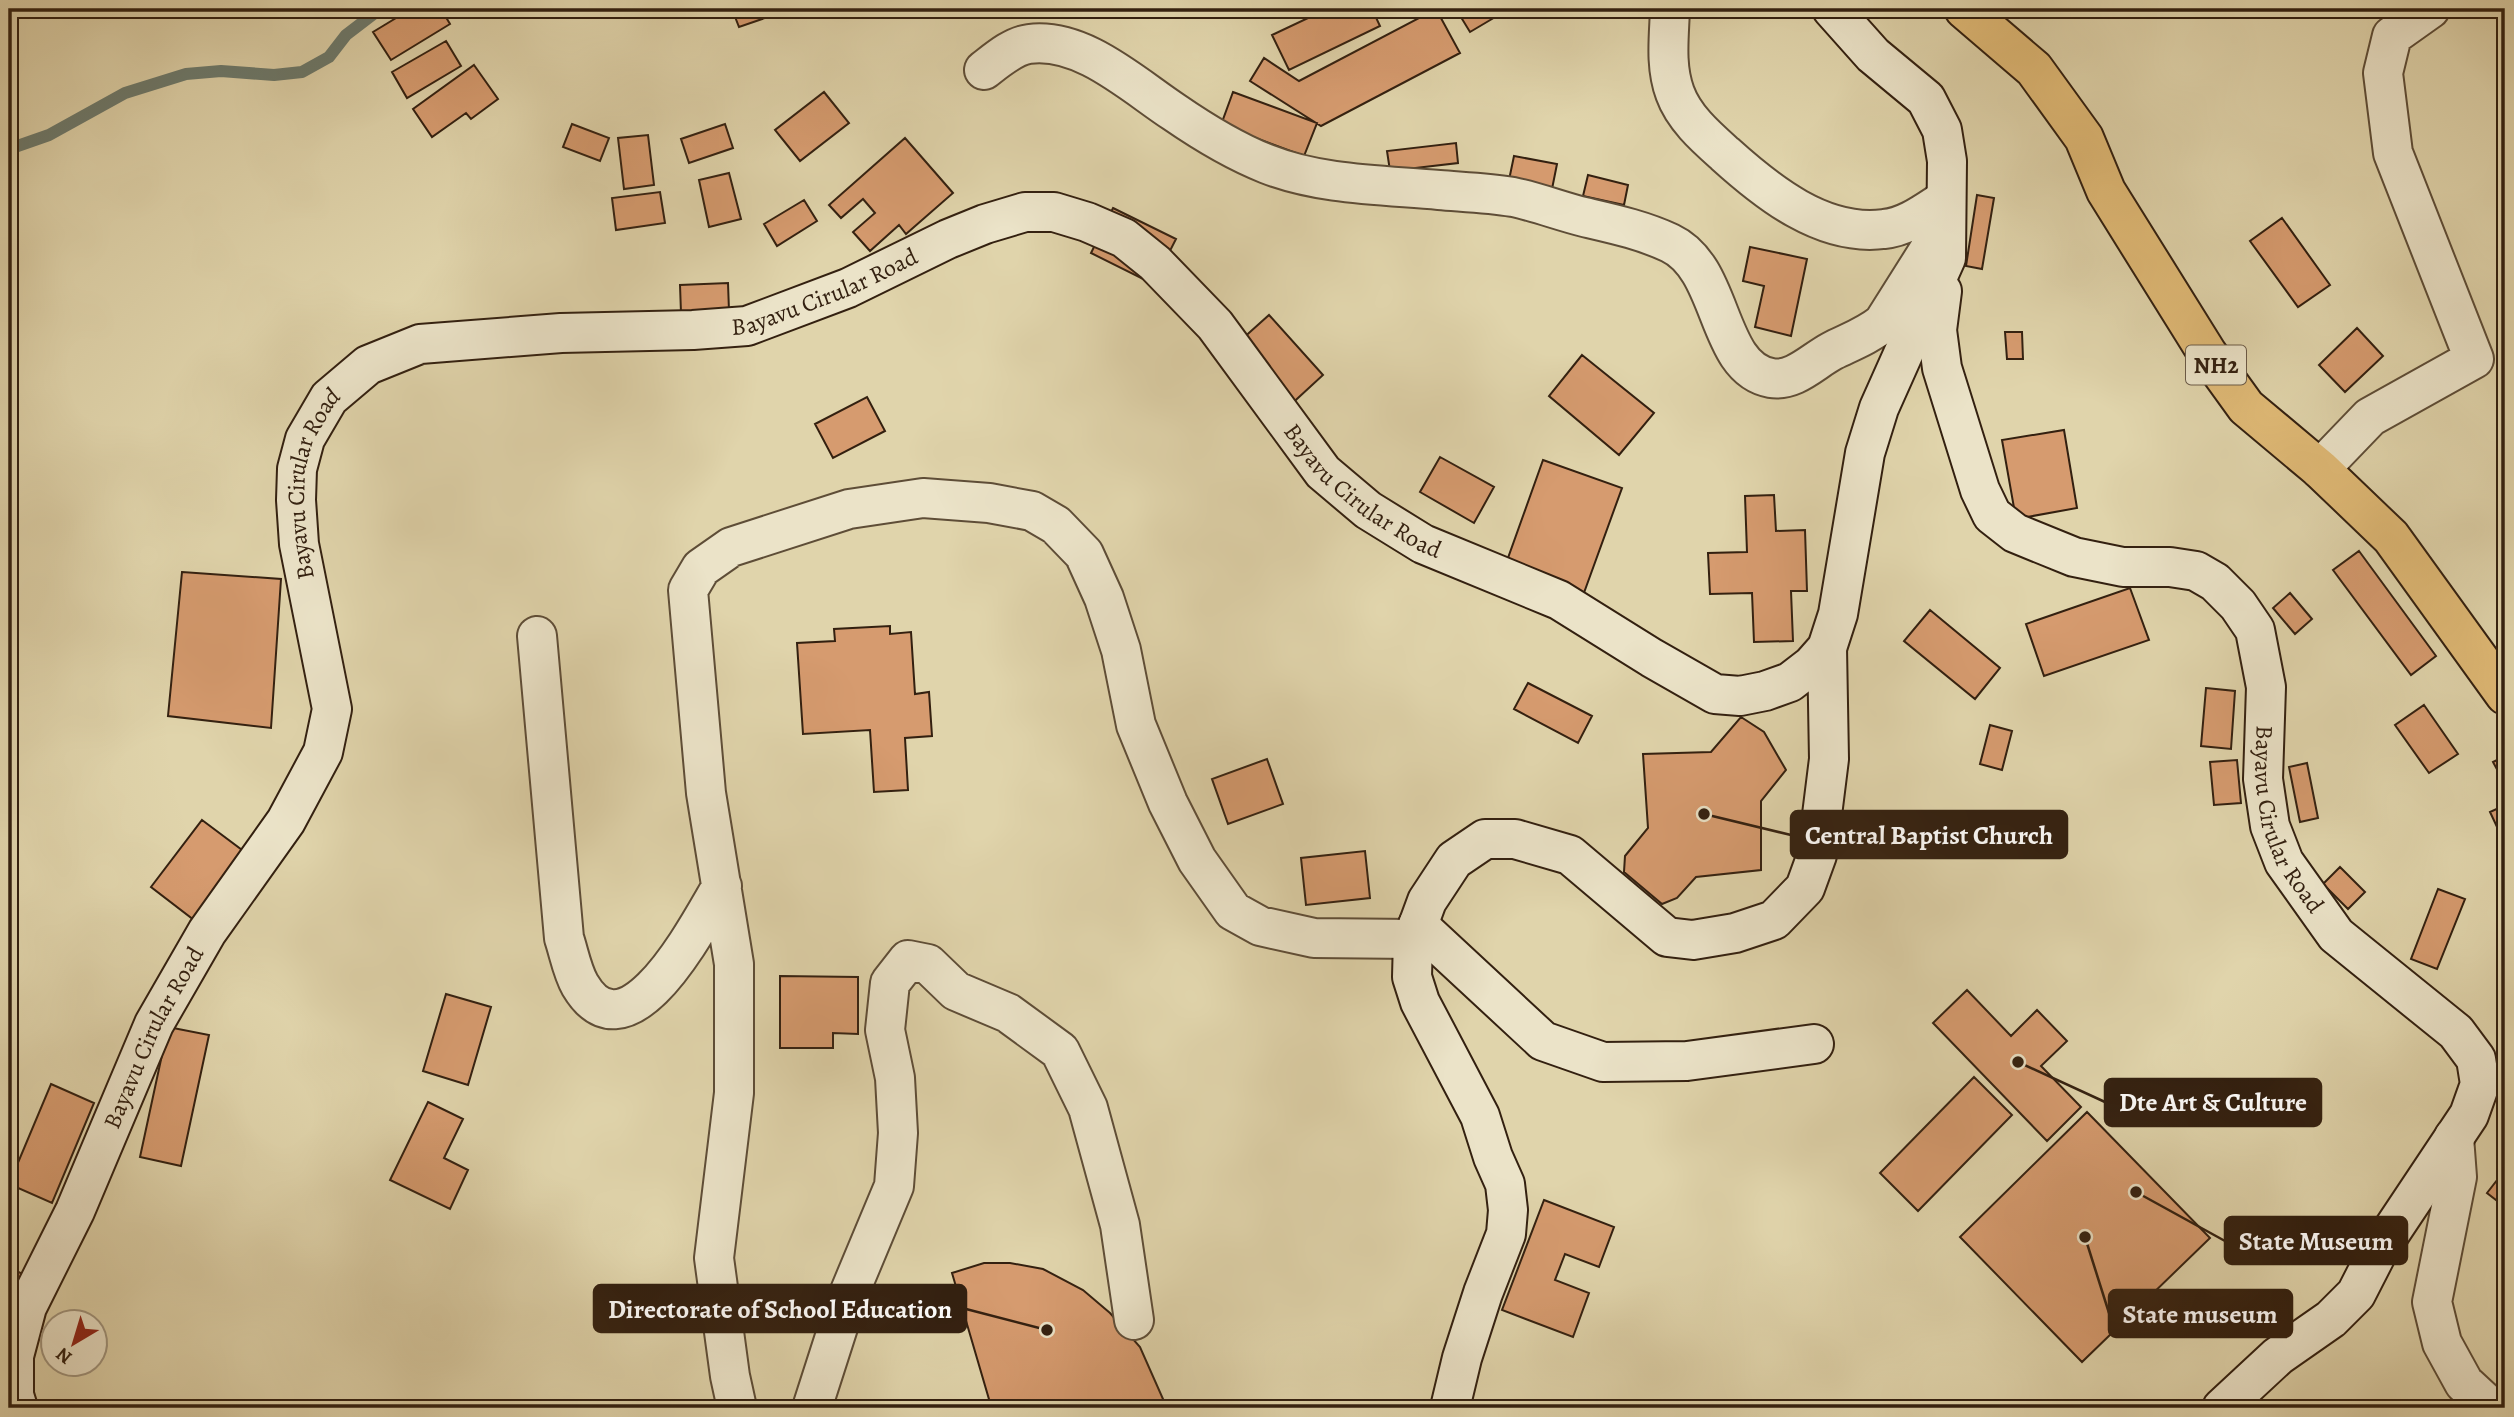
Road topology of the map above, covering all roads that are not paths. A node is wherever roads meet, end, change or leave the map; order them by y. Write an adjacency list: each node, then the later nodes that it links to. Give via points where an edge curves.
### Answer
1 (1670, 9): 6 (street, via 1669,74 1676,97 1711,142 1760,185 1824,221 1858,229 1885,229 1913,220)
2 (1832, 9): 6 (street, Bayavu Cirular Road, via 1873,55 1926,99 1942,130 1947,161)
3 (1964, 9): 7 (highway, NH2, via 2034,69 2084,138 2106,191 2246,407)
4 (2430, 9): 7 (street, via 2392,36 2383,73 2393,153 2474,359 2370,417)
5 (984, 70): 6 (street, via 1026,44 1045,43 1089,55 1210,136 1299,175 1513,197 1642,231 1674,245 1693,262 1709,285 1743,363 1771,378 1808,368 1883,323)
6 (1946, 227): 9 (street, Bayavu Cirular Road, via 1865,453 1838,614); 14 (street, Bayavu Cirular Road, via 1937,330 1942,368 1992,515 2015,533 2074,556 2123,567 2196,571 2238,605 2255,630 2266,687 2263,779 2270,826 2284,862 2336,935 2456,1032 2476,1059 2480,1084 2469,1115)
7 (2320, 469): 10 (highway, NH2, via 2391,537)
8 (537, 636): 11 (street, via 564,938 579,983 592,1001 612,1010 633,1006 650,992)
9 (1826, 648): 12 (street, via 1829,759 1817,855 1805,888 1774,920 1693,940 1667,937 1570,855 1515,839 1485,839 1454,860 1427,901); 16 (street, Bayavu Cirular Road, via 1790,682 1740,696 1715,694 1559,600 1423,544 1368,510 1323,472 1215,325 1155,263 1124,238 1054,212 1025,212 985,224 848,288 747,326 420,344 368,365 329,398 305,439 297,469 299,544 332,709 323,752 286,821 207,932 154,1024 75,1211 27,1307 14,1356)
10 (2505, 695)
11 (722, 887): 12 (street, via 706,793 688,590 701,568 731,547 849,509 923,498 1032,511 1056,526 1084,554 1121,650 1136,725 1168,803 1197,860 1233,911 1261,926 1314,938); 17 (street, via 734,964 734,1093 714,1258)
12 (1416, 932): 13 (street, via 1543,1041 1603,1062 1687,1061); 19 (street, via 1412,977 1420,1002 1480,1116 1505,1184 1508,1210 1506,1234 1462,1358)
13 (1814, 1044)
14 (2454, 1137): 20 (street, Bayavu Cirular Road, via 2377,1253 2356,1294 2331,1320 2278,1356); 21 (street, via 2457,1177 2432,1302 2442,1343 2464,1383)
15 (1134, 1320): 18 (street, via 1120,1225 1088,1108 1060,1051 1008,1013 956,990 928,964 908,960 890,983 885,1030 895,1078 898,1133 894,1186 848,1296)
16 (18, 1408)
17 (737, 1408)
18 (812, 1408)
19 (1450, 1408)
20 (2222, 1408)
21 (2491, 1408)

